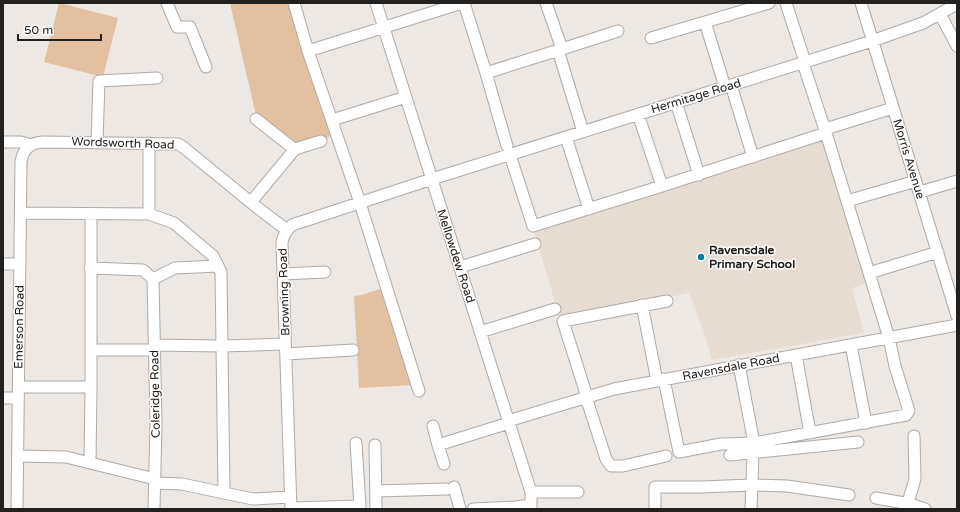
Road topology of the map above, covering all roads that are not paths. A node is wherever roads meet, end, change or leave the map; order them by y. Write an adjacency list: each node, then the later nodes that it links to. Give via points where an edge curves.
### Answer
1 (167, 3): 20 (street, via 177,27 190,27)
2 (294, 3): 18 (street)
3 (376, 3): 12 (street, Mellowdew Road)
4 (462, 3): 12 (street); 21 (street)
5 (546, 3): 17 (street)
6 (769, 3): 11 (street)
7 (786, 3): 19 (street)
8 (861, 3): 15 (street, Morris Avenue)
9 (954, 5): 10 (street, Hermitage Road)
10 (940, 14): 15 (street, Hermitage Road, via 923,23); 16 (street)
11 (705, 22): 14 (street); 23 (street)
12 (384, 28): 18 (street); 24 (street, Mellowdew Road)
13 (618, 31): 17 (street)
14 (651, 38)
15 (872, 41): 19 (street, Hermitage Road); 26 (street, Morris Avenue)
16 (957, 46)
17 (560, 50): 21 (street); 31 (street)
18 (308, 51): 29 (street)
19 (804, 62): 23 (street, Hermitage Road); 30 (street)
20 (206, 67)
21 (486, 73): 39 (street)
22 (157, 78): 34 (street, via 99,81)
23 (728, 86): 25 (street, Hermitage Road); 40 (street)
24 (406, 97): 29 (street); 42 (street, Mellowdew Road)
25 (676, 102): 27 (street, Hermitage Road); 41 (street)
26 (893, 108): 30 (street); 43 (street, Morris Avenue)
27 (638, 114): 31 (street, Hermitage Road); 45 (street)
28 (256, 119): 38 (street)
29 (332, 120): 49 (street)
30 (826, 131): 40 (street); 47 (street)
31 (583, 132): 32 (street, Hermitage Road)
32 (566, 137): 39 (street, Hermitage Road); 50 (street)
33 (3, 142): 37 (street, Wordsworth Road, via 21,142)
34 (97, 142): 36 (street, Wordsworth Road); 37 (street, Wordsworth Road, via 37,142)
35 (322, 142): 38 (street)
36 (149, 143): 48 (street, Wordsworth Road, via 183,146); 53 (street)
37 (29, 146): 51 (street, Emerson Road, via 21,162)
38 (294, 149): 48 (street)
39 (509, 150): 42 (street, Hermitage Road); 50 (street, via 533,226)
40 (753, 157): 41 (street)
41 (699, 175): 45 (street)
42 (432, 179): 49 (street); 60 (street, Mellowdew Road)
43 (916, 180): 46 (street, Morris Avenue); 47 (street)
44 (957, 181): 46 (street)
45 (662, 186): 50 (street)
46 (920, 192): 56 (street, Morris Avenue)
47 (847, 201): 63 (street)
48 (251, 202): 54 (street, Wordsworth Road)
49 (360, 203): 54 (street, via 302,221); 84 (street)
50 (589, 209)
51 (21, 213): 52 (street); 58 (street, Emerson Road)
52 (91, 214): 53 (street); 61 (street)
53 (149, 214): 59 (street, via 174,223 213,256)
54 (287, 230): 64 (street, Browning Road, via 282,243)
55 (535, 244): 60 (street)
56 (938, 252): 63 (street); 69 (street, Morris Avenue)
57 (3, 264): 58 (street)
58 (20, 264): 82 (street, Emerson Road)
59 (218, 266): 65 (street, via 175,268); 74 (street, via 221,272)
60 (460, 267): 71 (street, Mellowdew Road)
61 (90, 268): 65 (street, via 143,270); 77 (street)
62 (326, 272): 64 (street)
63 (869, 273): 72 (street)
64 (283, 274): 76 (street, Browning Road)
65 (153, 279): 75 (street, Coleridge Road)
66 (667, 300): 67 (street)
67 (642, 305): 81 (street); 85 (street, via 563,321)
68 (555, 309): 71 (street)
69 (957, 316)
70 (957, 325): 72 (street, Ravensdale Road)
71 (480, 332): 88 (street, Mellowdew Road)
72 (889, 338): 73 (street, Ravensdale Road); 89 (street, via 909,410 906,415)
73 (852, 345): 79 (street, Ravensdale Road); 89 (street)
74 (222, 346): 75 (street); 76 (street); 108 (street)
75 (155, 347): 77 (street); 103 (street, Coleridge Road)
76 (286, 349): 78 (street); 112 (street, Browning Road)
77 (90, 350): 83 (street)
78 (353, 350)
79 (796, 355): 80 (street, Ravensdale Road); 91 (street)
80 (739, 365): 81 (street, Ravensdale Road); 97 (street)
81 (660, 380): 85 (street, Ravensdale Road); 97 (street, via 679,452 721,444)
82 (19, 387): 83 (street); 87 (street, Emerson Road)
83 (91, 388): 101 (street)
84 (419, 391)
85 (587, 397): 88 (street, Ravensdale Road); 99 (street, via 606,459 611,466 623,466)
86 (3, 398): 87 (street)
87 (18, 398): 98 (street, Emerson Road)
88 (509, 422): 96 (street, Ravensdale Road); 106 (street, Mellowdew Road)
89 (866, 423): 91 (street)
90 (433, 426): 96 (street)
91 (810, 433): 97 (street)
92 (914, 436): 111 (street, via 915,479)
93 (858, 442): 97 (street, via 782,450)
94 (356, 443): 112 (street, via 360,506)
95 (375, 444): 105 (street)
96 (438, 445): 102 (street)
97 (754, 448): 100 (street); 104 (street)
98 (18, 456): 101 (street, via 66,457); 114 (street, Emerson Road)
99 (666, 456)
100 (730, 456)
101 (90, 462): 103 (street)
102 (444, 464)
103 (155, 481): 108 (street); 115 (street, Coleridge Road)
104 (752, 485): 109 (street, via 787,486); 119 (street, via 655,487); 120 (street)
105 (376, 491): 116 (street); 117 (street, via 450,488)
106 (531, 492): 107 (street); 113 (street, Mellowdew Road)
107 (578, 492)
108 (224, 493): 112 (street)
109 (849, 495)
110 (876, 498): 111 (street)
111 (910, 504): 121 (street)
112 (291, 505)
113 (531, 507): 118 (street)
114 (17, 509)
115 (154, 509)
116 (376, 509)
117 (460, 509)
118 (473, 509)
119 (655, 509)
120 (751, 509)
121 (925, 509)

